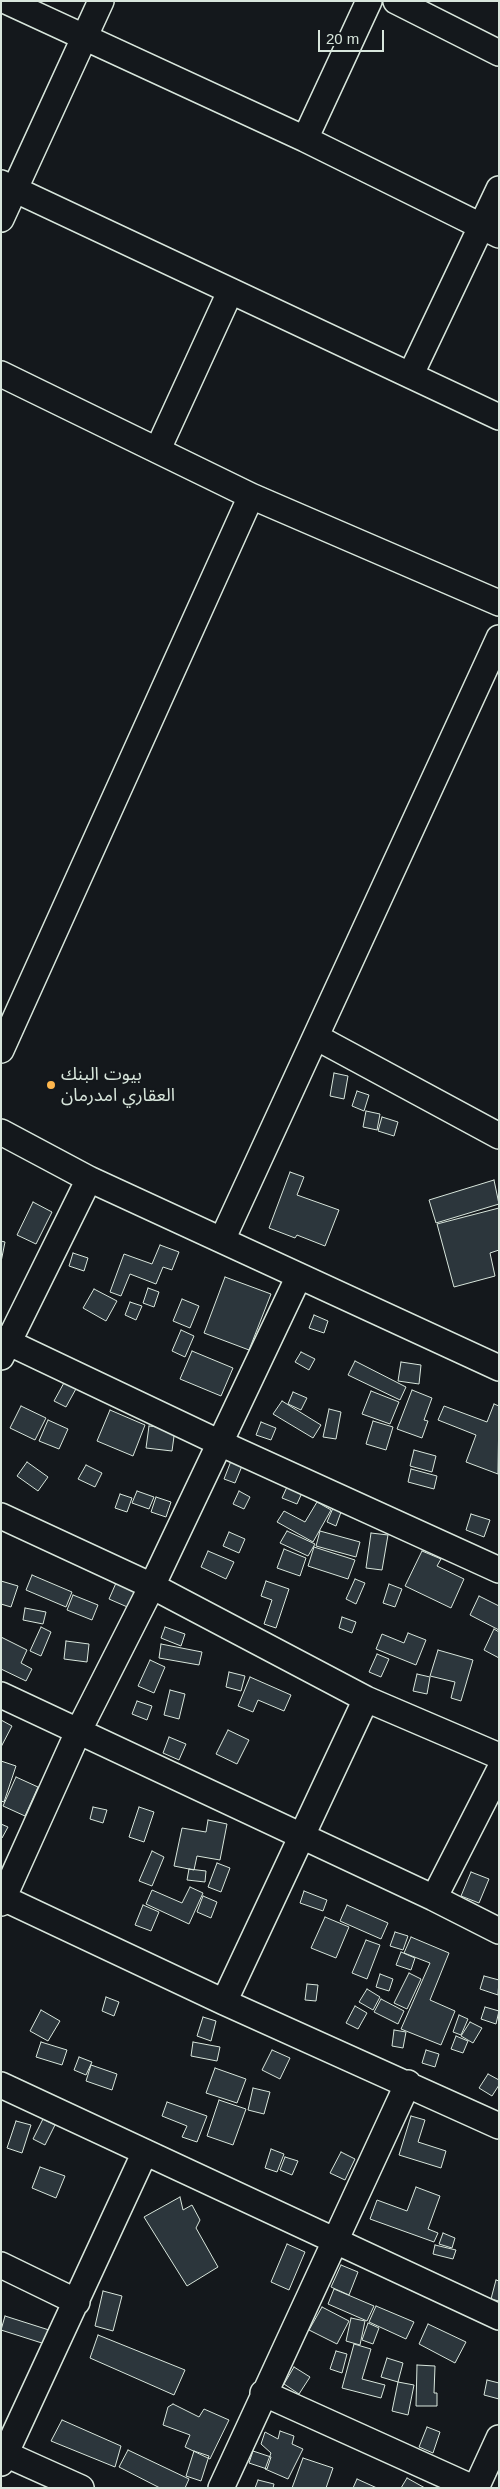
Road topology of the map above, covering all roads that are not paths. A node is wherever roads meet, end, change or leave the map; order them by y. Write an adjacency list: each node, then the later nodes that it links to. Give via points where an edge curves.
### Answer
1 (6, 1): 5 (street)
2 (101, 1): 5 (street)
3 (369, 1): 7 (street)
4 (396, 1): 6 (street)
5 (84, 39): 7 (street); 8 (street)
6 (499, 53)
7 (305, 139): 11 (street)
8 (9, 187): 10 (street); 12 (street)
9 (499, 189): 11 (street)
10 (1, 219)
11 (490, 231): 13 (street)
12 (230, 292): 13 (street); 16 (street)
13 (411, 374): 15 (street)
14 (2, 378): 16 (street)
15 (499, 417)
16 (158, 449): 17 (street)
17 (251, 496): 18 (street); 21 (street)
18 (499, 603)
19 (499, 638): 20 (street)
20 (316, 1037): 23 (street); 25 (street)
21 (1, 1050)
22 (1, 1132): 24 (street)
23 (499, 1136)
24 (89, 1179): 25 (street); 27 (street)
25 (222, 1240): 26 (street)
26 (299, 1276): 28 (street); 29 (street)
27 (4, 1346): 29 (street)
28 (499, 1368)
29 (220, 1443): 31 (street); 32 (street)
30 (1, 1516): 32 (street)
31 (499, 1570)
32 (152, 1586): 34 (street); 35 (street)
33 (1, 1695): 35 (street)
34 (366, 1699): 36 (street); 38 (street)
35 (78, 1732): 38 (street); 40 (street)
36 (499, 1756)
37 (499, 1770): 39 (street)
38 (302, 1835): 39 (street); 42 (street)
39 (434, 1898): 41 (street)
40 (2, 1900): 42 (street)
41 (499, 1931)
42 (224, 2002): 43 (street)
43 (408, 2084): 45 (street); 47 (street)
44 (1, 2085): 46 (street)
45 (499, 2126)
46 (146, 2152): 47 (street); 49 (street)
47 (335, 2242): 50 (street); 51 (street)
48 (1, 2265): 49 (street)
49 (77, 2302): 53 (street)
50 (499, 2317)
51 (263, 2394): 55 (street); 56 (street)
52 (499, 2438): 56 (street)
53 (3, 2456): 54 (street)
54 (81, 2488)
55 (221, 2488)
56 (474, 2488)

